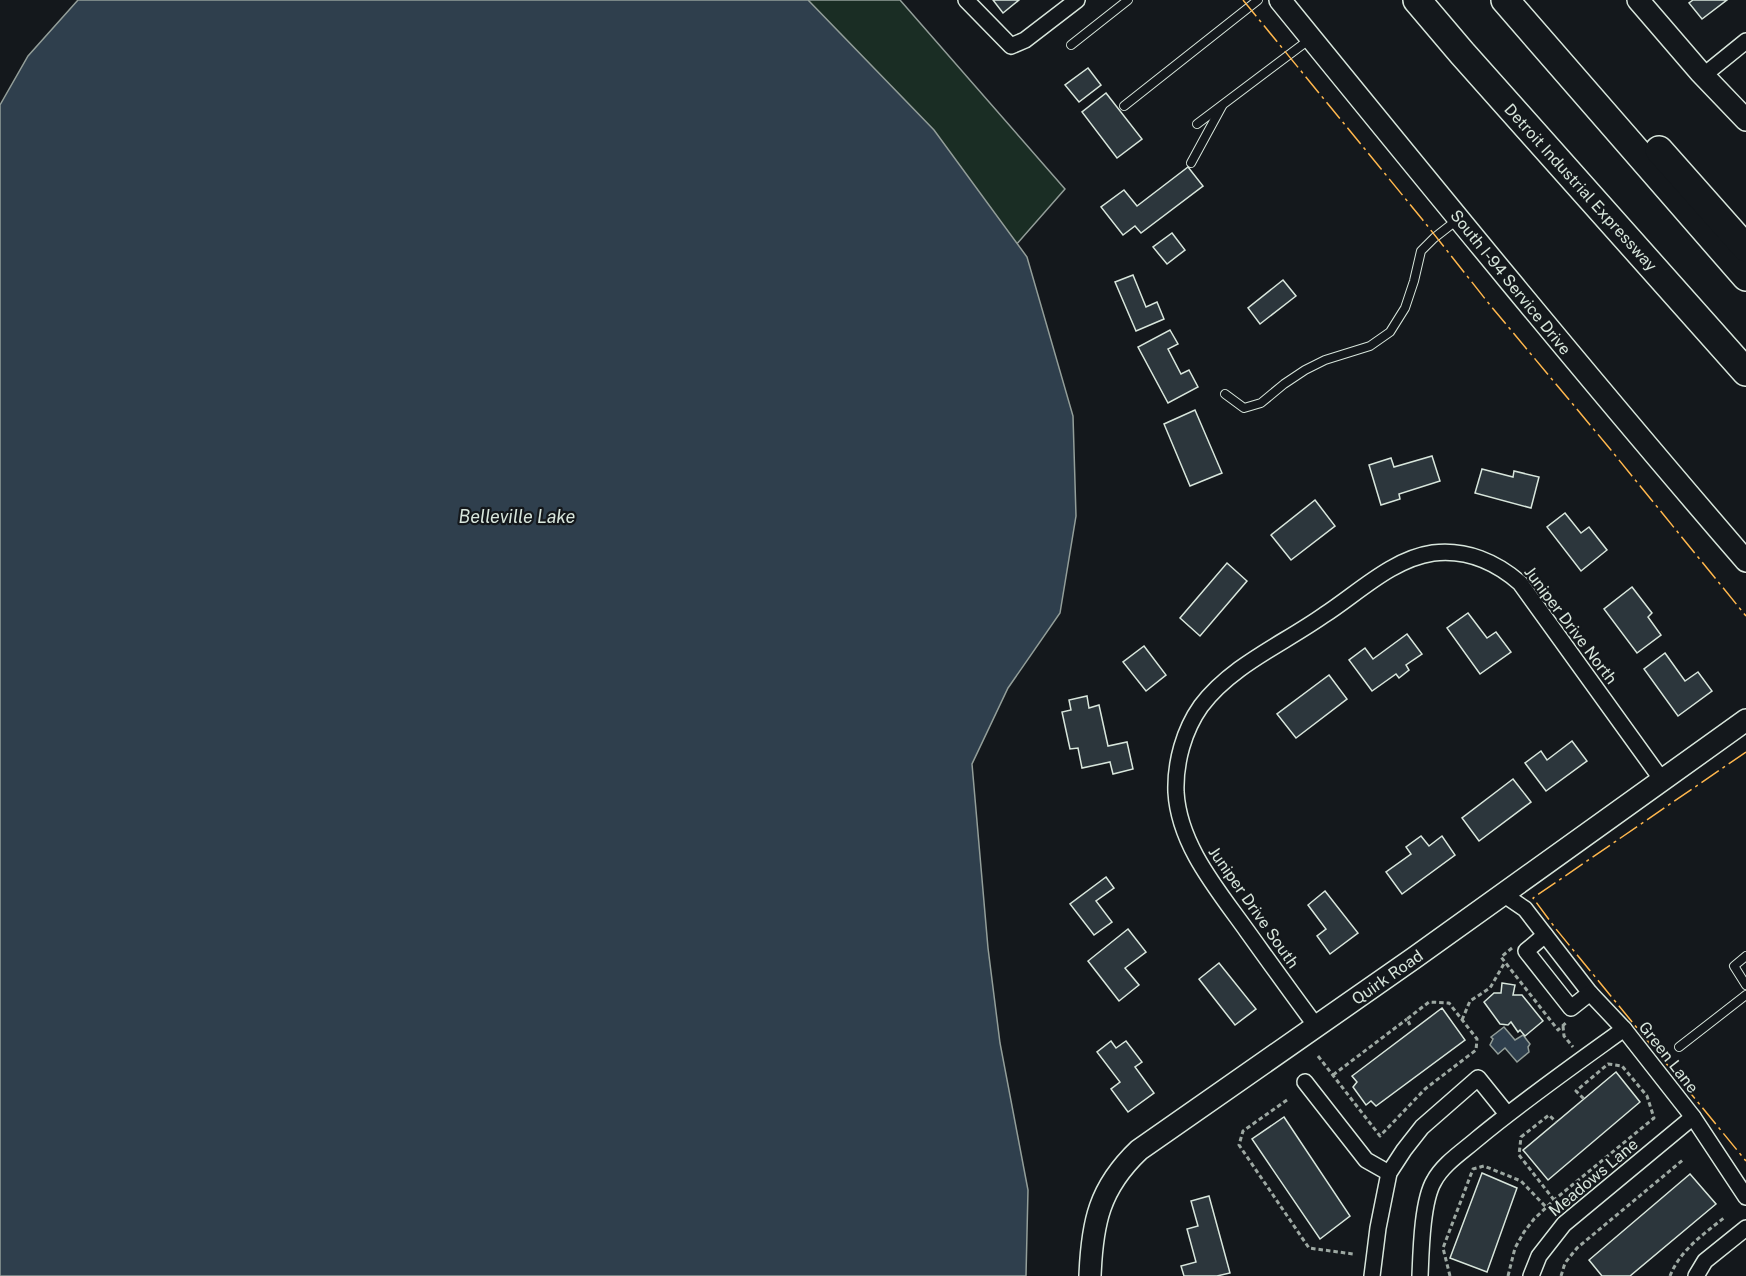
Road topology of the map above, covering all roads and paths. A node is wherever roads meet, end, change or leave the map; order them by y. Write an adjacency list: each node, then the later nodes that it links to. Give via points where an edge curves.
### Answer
1 (966, 0): 2 (street, via 1011,46 1025,40)
2 (1077, 0)
3 (1128, 0): 12 (lane)
4 (1258, 0): 15 (lane)
5 (1280, 0): 10 (street, South I-94 Service Drive)
6 (1417, 0): 22 (highway, Detroit Industrial Expressway)
7 (1504, 0): 21 (highway)
8 (1528, 0): 20 (highway)
9 (1638, 0): 13 (street)
10 (1311, 38): 14 (lane); 19 (street, South I-94 Service Drive)
11 (1746, 41): 13 (street)
12 (1071, 45)
13 (1704, 75): 16 (street)
14 (1225, 102): 17 (lane); 18 (lane)
15 (1124, 106)
16 (1746, 120)
17 (1197, 124)
18 (1191, 163)
19 (1458, 219): 23 (lane, via 1421,251 1405,308 1390,332 1370,346 1305,370 1261,403 1244,408); 24 (street, South I-94 Service Drive)
20 (1746, 248)
21 (1746, 277)
22 (1746, 372)
23 (1225, 394)
24 (1746, 561)
25 (1323, 616): 27 (street, Juniper Drive North, via 1389,570 1418,556 1457,553 1488,561 1520,583); 40 (street, Juniper Drive South, via 1248,663 1212,693 1180,750 1176,791 1184,832 1208,876)
26 (1746, 720): 27 (street, Quirk Road)
27 (1662, 780): 28 (street, Quirk Road)
28 (1503, 894): 29 (street, Green Lane, via 1525,909); 40 (street, Quirk Road)
29 (1545, 935): 34 (street, Green Lane); 34 (street, via 1526,951 1571,1008)
30 (1517, 945): 32 (path, via 1501,957)
31 (1746, 956): 33 (lane, via 1734,966)
32 (1505, 962): 38 (path, via 1490,988 1470,1000); 41 (path, via 1558,1030)
33 (1746, 985)
34 (1590, 993): 42 (street, Green Lane)
35 (1746, 995): 44 (lane)
36 (1573, 1017): 41 (path)
37 (1407, 1019): 38 (path, via 1429,1002 1449,1003); 39 (path); 46 (path)
38 (1462, 1020): 46 (path, via 1477,1039 1476,1050 1425,1089 1380,1136)
39 (1410, 1025)
40 (1316, 1026): 61 (street, Quirk Road, via 1128,1160 1101,1202)
41 (1563, 1026): 43 (path, via 1564,1036)
42 (1624, 1029): 50 (street); 51 (street, Green Lane)
43 (1573, 1047)
44 (1679, 1047)
45 (1318, 1056): 46 (path)
46 (1333, 1075)
47 (1305, 1082): 54 (street, via 1366,1160)
48 (1584, 1099): 56 (path, via 1576,1091 1608,1064 1622,1066 1647,1096 1654,1118)
49 (1287, 1100): 60 (path, via 1243,1131 1239,1145 1309,1248)
50 (1507, 1114): 54 (street, via 1478,1078 1422,1127); 63 (street, via 1449,1163 1434,1181 1424,1222)
51 (1693, 1117): 55 (street, Green Lane); 66 (street, Meadows Lane, via 1564,1224 1539,1256)
52 (1556, 1122): 56 (path, via 1550,1115 1521,1137 1519,1155)
53 (1684, 1159): 67 (path, via 1577,1248 1565,1263)
54 (1389, 1173): 62 (street)
55 (1746, 1197)
56 (1554, 1200): 57 (path)
57 (1546, 1207): 64 (path, via 1521,1181 1484,1166 1473,1170 1443,1248); 65 (path, via 1515,1248)
58 (1725, 1217): 68 (path, via 1694,1242)
59 (1746, 1228): 69 (street, via 1705,1261)
60 (1353, 1254)
61 (1090, 1276)
62 (1372, 1276)
63 (1420, 1276)
64 (1450, 1276)
65 (1508, 1276)
66 (1531, 1276)
67 (1562, 1276)
68 (1670, 1276)
69 (1696, 1276)

